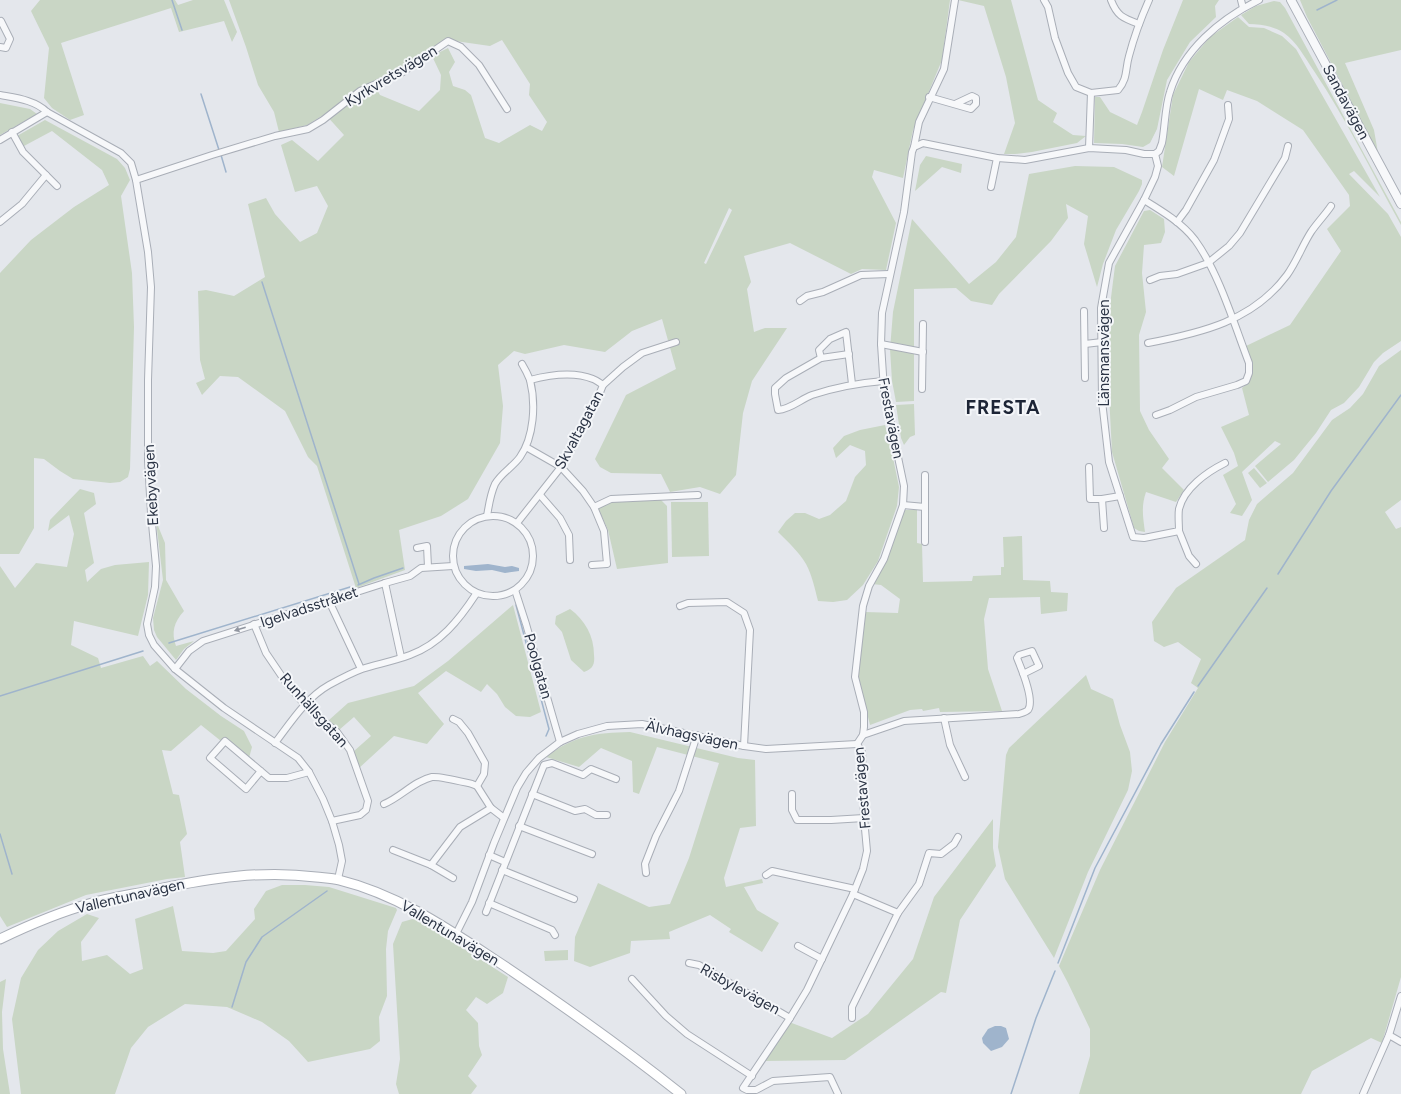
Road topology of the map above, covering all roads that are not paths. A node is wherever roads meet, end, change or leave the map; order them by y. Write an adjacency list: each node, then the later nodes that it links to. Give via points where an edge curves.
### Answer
1 (955, 0): 14 (street, Frestavägen, via 944,69)
2 (1044, 0): 12 (street, via 1068,73 1076,87)
3 (1111, 0): 10 (street, via 1119,15)
4 (1149, 0): 10 (street)
5 (1241, 0): 8 (street)
6 (1259, 0): 8 (street)
7 (1291, 0): 31 (street, Sandavägen)
8 (1243, 8): 24 (street, via 1196,45 1182,64 1170,92 1162,143)
9 (0, 22): 11 (street, via 10,39 6,48)
10 (1139, 24): 12 (street, via 1124,83 1118,90)
11 (0, 48)
12 (1092, 93): 23 (street)
13 (0, 95): 18 (street, Ekebyvägen, via 40,106)
14 (929, 97): 15 (street); 22 (street, Frestavägen, via 919,122)
15 (955, 104)
16 (1228, 105): 34 (street, via 1229,119 1214,160)
17 (507, 109): 27 (street, Kyrkvretsvägen, via 479,65 461,47 448,42 403,72 360,91 308,129 275,136)
18 (47, 112): 19 (street); 27 (street, Ekebyvägen, via 121,153 131,163)
19 (12, 132): 20 (street); 26 (street, via 23,152)
20 (0, 140)
21 (1288, 146): 35 (street, via 1285,158 1240,233 1229,246)
22 (914, 148): 25 (street, via 923,143); 36 (street, Frestavägen, via 904,212)
23 (1090, 148): 24 (street); 25 (street, via 1025,160)
24 (1155, 154): 30 (street, Länsmansvägen, via 1158,166)
25 (997, 158): 29 (street)
26 (46, 175): 28 (street); 33 (street, via 22,204)
27 (136, 180): 88 (street, Ekebyvägen, via 151,287 148,460 156,566 155,586 147,624 154,645)
28 (57, 186)
29 (991, 187)
30 (1144, 200): 34 (street); 43 (street, Länsmansvägen, via 1109,263 1101,308)
31 (1401, 204)
32 (1331, 206): 40 (street, via 1311,232 1298,258 1276,288 1243,315)
33 (0, 222)
34 (1177, 222): 35 (street, via 1194,240)
35 (1208, 262): 37 (street, via 1178,274); 40 (street)
36 (889, 274): 38 (street, via 861,275); 45 (street, Frestavägen, via 882,313)
37 (1150, 280)
38 (800, 301)
39 (1084, 311): 46 (street)
40 (1232, 320): 44 (street, via 1192,335); 57 (street, via 1249,363 1246,381 1237,386 1196,397)
41 (923, 324): 47 (street)
42 (676, 342): 55 (street, Skvaltagatan, via 642,353)
43 (1102, 342): 46 (street); 65 (street, Länsmansvägen, via 1102,401 1108,454)
44 (1148, 343)
45 (881, 344): 47 (street); 53 (street, Frestavägen)
46 (1085, 344): 51 (street)
47 (923, 352): 56 (street)
48 (849, 354): 49 (street); 49 (street, via 846,332 830,339 819,350); 54 (street)
49 (821, 358): 54 (street, via 786,378 776,388 778,410 810,396)
50 (522, 364): 52 (street)
51 (1085, 378)
52 (530, 380): 55 (street, via 549,375 573,375 593,379); 58 (street, via 533,410)
53 (883, 381): 54 (street); 67 (street, Frestavägen, via 904,486)
54 (852, 384)
55 (603, 385): 60 (street, Skvaltagatan)
56 (922, 389)
57 (1156, 415)
58 (526, 448): 60 (street); 70 (street, via 496,483 490,496)
59 (1225, 463): 73 (street, via 1211,470 1185,494 1179,509)
60 (561, 467): 63 (street, Skvaltagatan); 68 (street)
61 (1089, 467): 66 (street, via 1090,499)
62 (925, 475): 69 (street)
63 (540, 495): 71 (street, Skvaltagatan); 76 (street, via 560,518 569,535)
64 (698, 495): 68 (street, via 611,499)
65 (1120, 496): 66 (street); 73 (street, Länsmansvägen, via 1133,537 1144,538)
66 (1102, 499): 72 (street)
67 (903, 505): 69 (street); 95 (street, Frestavägen, via 884,559 869,586 863,606 855,677 864,712)
68 (594, 507): 78 (street, via 604,530 607,564)
69 (925, 507): 74 (street)
70 (487, 516): 71 (street, via 507,518); 79 (street, via 471,524 459,537 452,554)
71 (517, 524): 82 (street, via 530,540 532,551 531,568)
72 (1104, 528)
73 (1179, 530): 77 (street, via 1189,556)
74 (924, 542)
75 (418, 548): 80 (street, via 427,546)
76 (570, 560)
77 (1196, 564)
78 (592, 565)
79 (453, 566): 80 (street, Igelvadsstråket); 83 (street, via 458,577)
80 (425, 567): 81 (street, Igelvadsstråket, via 410,576)
81 (385, 582): 84 (street, Igelvadsstråket); 87 (street)
82 (515, 590): 83 (street, via 505,595); 96 (street, Poolgatan)
83 (476, 594): 87 (street, via 450,629 434,642)
84 (329, 602): 86 (street, Igelvadsstråket); 89 (street)
85 (680, 606): 99 (street, via 688,603 727,602 744,613 750,630)
86 (254, 624): 88 (street, Igelvadsstråket, one-way to 88, via 199,644 189,651); 91 (street, Runhällsgatan, via 266,653)
87 (402, 657): 89 (street)
88 (175, 669): 97 (street, Ekebyvägen, via 224,708)
89 (361, 669): 91 (street, via 328,686)
90 (1023, 674): 92 (street, via 1030,703 1025,712)
91 (305, 705): 97 (street); 112 (street, Runhällsgatan, via 336,732 350,750 368,801 366,810 360,814)
92 (944, 718): 95 (street, via 904,721); 102 (street, via 950,745)
93 (453, 719): 104 (street, via 468,733 485,763 484,774)
94 (697, 735): 96 (street, Älvhagsvägen, via 630,724 607,726); 99 (street, Älvhagsvägen); 121 (street, via 679,791 645,864)
95 (863, 735): 98 (street, Frestavägen)
96 (560, 742): 110 (street, Älvhagsvägen, via 539,758 526,773)
97 (275, 743): 101 (street, Ekebyvägen, via 298,758)
98 (856, 744): 99 (street, Älvhagsvägen, via 766,748); 111 (street, Frestavägen, via 862,752)
99 (744, 746)
100 (261, 771): 100 (street, via 225,741 210,758 246,789); 101 (street, via 269,778 287,778)
101 (308, 772): 112 (street, Ekebyvägen)
102 (965, 777)
103 (616, 779): 105 (street, via 591,769 583,775 552,763 544,765)
104 (477, 786): 107 (street, via 434,777 416,783 393,801); 108 (street)
105 (532, 794): 109 (street, via 575,811 585,810); 113 (street)
106 (792, 794): 111 (street, via 792,810 797,820)
107 (384, 804)
108 (491, 808): 110 (street); 119 (street, via 460,827)
109 (607, 815)
110 (504, 818): 117 (street, Älvhagsvägen)
111 (864, 818): 125 (street, Frestavägen, via 867,851)
112 (332, 821): 124 (street, Ekebyvägen, via 342,861)
113 (519, 826): 116 (street); 118 (street)
114 (958, 837): 129 (street, via 954,844 941,854 929,853 919,884)
115 (393, 850): 119 (street)
116 (592, 854)
117 (489, 855): 118 (street); 130 (street, Älvhagsvägen, via 472,902)
118 (505, 862): 120 (street)
119 (431, 866): 123 (street)
120 (502, 870): 126 (street); 127 (street)
121 (646, 873)
122 (766, 875): 125 (street, via 772,872)
123 (453, 878)
124 (338, 879): 130 (main road, Vallentunavägen, via 405,904); 132 (main road, Vallentunavägen, via 293,874 259,874 202,880 91,903)
125 (854, 892): 129 (street); 134 (street, Frestavägen)
126 (574, 899)
127 (489, 904): 128 (street); 131 (street, via 552,930)
128 (486, 912)
129 (898, 913): 139 (street, via 852,1007)
130 (456, 934): 143 (main road, Vallentunavägen, via 594,1027)
131 (555, 935)
132 (0, 939)
133 (798, 946): 134 (street)
134 (822, 959): 138 (street, Frestavägen)
135 (689, 963): 138 (street, Risbylevägen, via 699,965)
136 (632, 979): 142 (street, via 666,1016 687,1034)
137 (1401, 996): 140 (street)
138 (790, 1018): 142 (street, Frestavägen)
139 (852, 1018)
140 (1389, 1035): 141 (street); 145 (street)
141 (1401, 1042)
142 (752, 1076): 144 (street, Frestavägen, via 743,1088 756,1090 773,1081 830,1077)
143 (681, 1094)
144 (838, 1094)
145 (1363, 1094)

